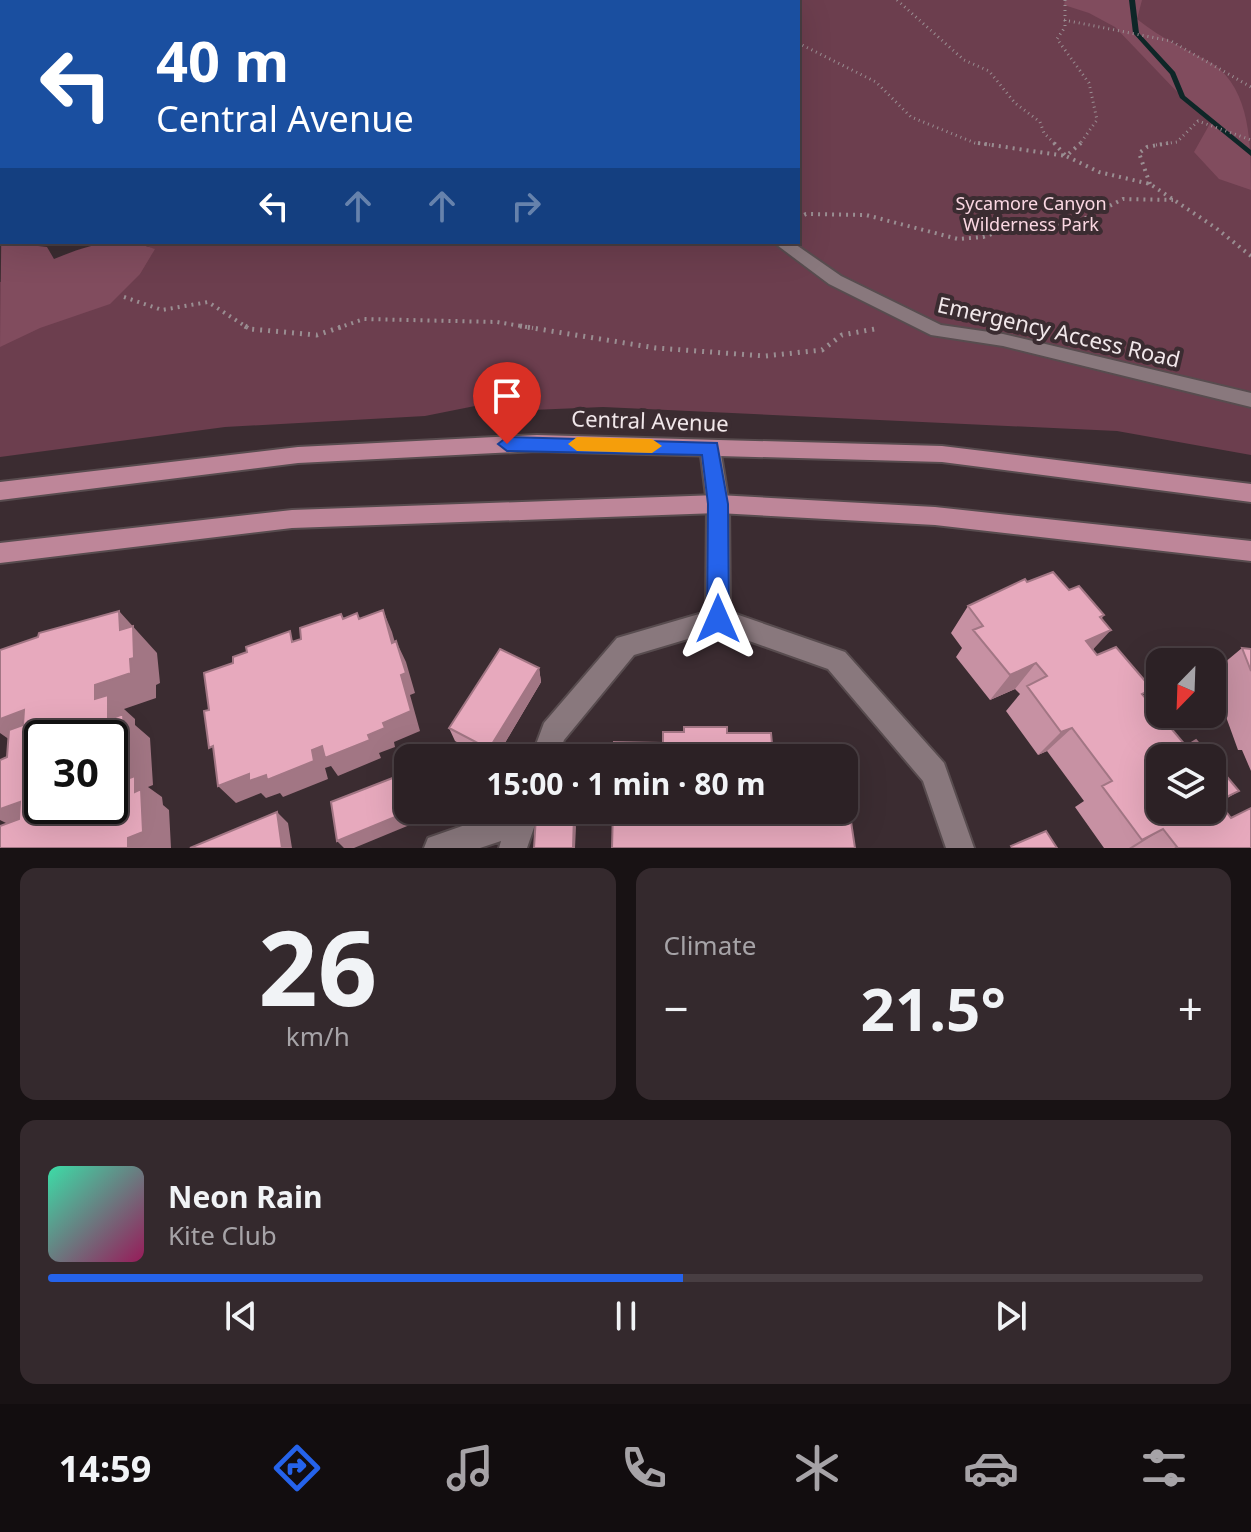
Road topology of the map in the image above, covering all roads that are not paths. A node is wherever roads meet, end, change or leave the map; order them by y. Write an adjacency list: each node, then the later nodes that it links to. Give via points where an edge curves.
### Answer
1 (784, 244): 2 (street, Emergency Access Road, via 835,280 937,331 1003,340)
2 (1251, 400)
3 (710, 448): 4 (main road, Central Avenue, via 537,443 298,455); 5 (main road, Central Avenue, via 942,454); 6 (street)
4 (0, 491)
5 (1251, 493)
6 (718, 504): 7 (main road, via 935,516); 8 (main road, via 292,519); 9 (street)
7 (1251, 551)
8 (0, 553)
9 (718, 619): 10 (street, via 626,646 553,732); 15 (street, via 836,660 934,773)
10 (549, 744)
11 (501, 824): 13 (street)
12 (522, 824): 14 (street)
13 (438, 848)
14 (513, 848)
15 (960, 848)

